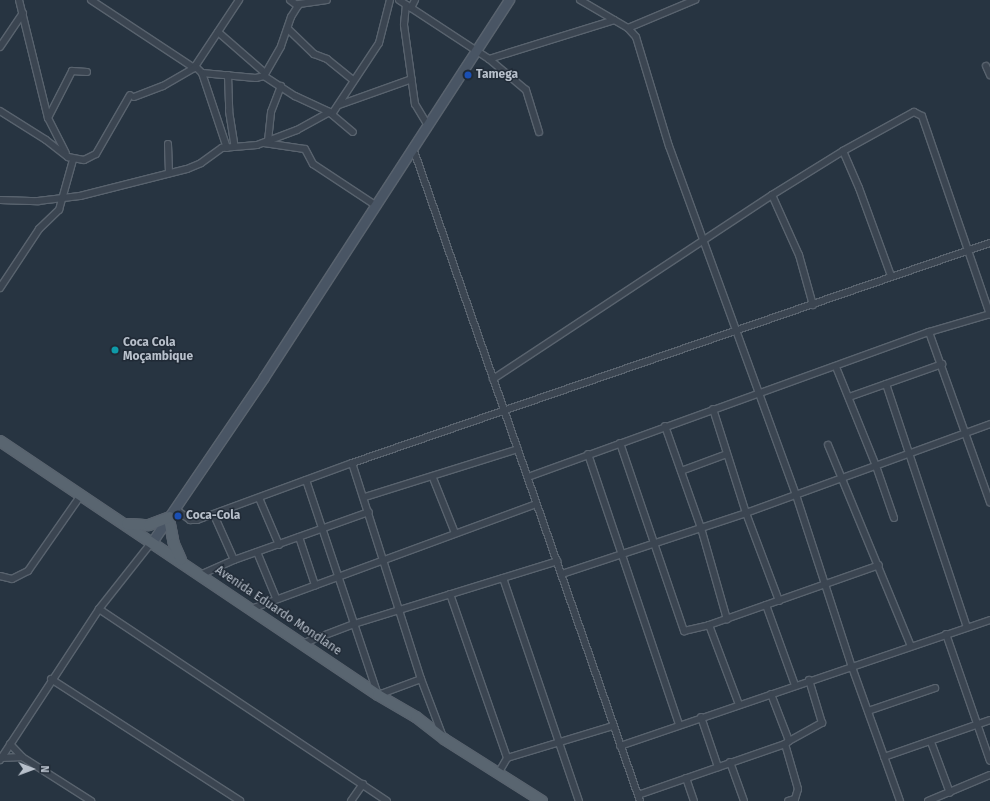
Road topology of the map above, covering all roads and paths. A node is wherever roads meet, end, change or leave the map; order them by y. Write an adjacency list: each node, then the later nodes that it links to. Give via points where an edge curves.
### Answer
1 (19, 0): 14 (street)
2 (91, 0): 23 (street)
3 (239, 0): 18 (street)
4 (290, 0): 12 (street)
5 (328, 0): 12 (street, via 300,3)
6 (390, 0): 30 (street, via 379,43)
7 (399, 0): 13 (street)
8 (414, 0): 13 (street)
9 (509, 0): 20 (main road)
10 (580, 0): 15 (street)
11 (695, 0): 16 (street)
12 (298, 6): 17 (street)
13 (408, 6): 20 (street); 29 (street, via 404,25)
14 (22, 14): 19 (street); 35 (street)
15 (614, 20): 16 (street); 21 (street)
16 (628, 28): 51 (street, via 636,37 669,146)
17 (288, 29): 26 (street); 30 (street, via 314,54 327,59)
18 (218, 32): 23 (street); 26 (street)
19 (0, 47)
20 (476, 52): 21 (street); 36 (main road)
21 (489, 59): 38 (street, via 526,90)
22 (986, 66): 28 (street)
23 (194, 67): 25 (street); 45 (street, via 163,86 132,96 96,154 90,159)
24 (87, 72): 35 (street, via 72,71)
25 (202, 73): 27 (street); 42 (street)
26 (265, 74): 27 (street, via 256,78); 31 (street)
27 (228, 75): 41 (street, via 229,111)
28 (990, 75)
29 (412, 79): 32 (street); 36 (street, via 416,111)
30 (353, 80): 32 (street)
31 (281, 86): 34 (street, via 300,99); 39 (street, via 271,112)
32 (339, 105): 34 (street)
33 (0, 111): 45 (street)
34 (331, 113): 37 (street); 39 (street)
35 (48, 118): 45 (street)
36 (428, 126): 43 (main road)
37 (353, 132)
38 (539, 132)
39 (266, 142): 41 (street); 50 (street, via 305,149 313,164)
40 (168, 144): 46 (street)
41 (235, 147): 42 (street)
42 (227, 148): 46 (street, via 195,166)
43 (413, 148): 50 (main road); 63 (street)
44 (843, 151): 47 (street); 53 (street, via 918,112 922,116); 54 (street)
45 (71, 158): 48 (street)
46 (169, 172): 48 (street, via 113,188)
47 (772, 195): 51 (street); 57 (street, via 799,255)
48 (61, 198): 49 (street); 55 (street, via 59,210 39,229)
49 (0, 200)
50 (375, 205): 94 (main road)
51 (705, 241): 59 (street); 63 (street)
52 (990, 243): 53 (street)
53 (966, 251): 54 (street); 56 (street)
54 (891, 276): 57 (street)
55 (0, 288)
56 (988, 303): 58 (street)
57 (813, 305): 59 (street)
58 (990, 314): 60 (street)
59 (737, 329): 65 (street); 68 (street)
60 (930, 332): 61 (street); 62 (street)
61 (942, 364): 64 (street); 71 (street)
62 (836, 367): 65 (street); 66 (street)
63 (493, 379): 68 (street)
64 (886, 384): 66 (street); 78 (street)
65 (758, 394): 67 (street); 87 (street)
66 (849, 397): 80 (street)
67 (713, 409): 70 (street); 77 (street)
68 (505, 412): 75 (street); 79 (street)
69 (990, 424): 71 (street)
70 (665, 426): 73 (street); 81 (street)
71 (967, 433): 78 (street); 90 (street)
72 (0, 441): 86 (main road, Avenida Eduardo Mondlane)
73 (620, 443): 76 (street); 103 (street)
74 (828, 444): 84 (street)
75 (518, 449): 82 (street); 83 (street)
76 (588, 454): 82 (street); 106 (street)
77 (727, 454): 81 (street); 93 (street)
78 (909, 455): 80 (street); 130 (street)
79 (352, 463): 85 (street); 88 (street)
80 (876, 466): 84 (street); 96 (street)
81 (681, 471): 98 (street)
82 (528, 477): 91 (street)
83 (433, 478): 88 (street); 100 (street)
84 (842, 478): 87 (street); 111 (street)
85 (306, 480): 89 (street); 99 (street)
86 (81, 495): 97 (main road, Avenida Eduardo Mondlane); 114 (street, via 28,572 12,579)
87 (796, 495): 93 (street); 118 (street)
88 (364, 497): 92 (street)
89 (259, 498): 95 (street); 104 (street)
90 (990, 502)
91 (536, 504): 100 (street); 109 (street)
92 (369, 512): 99 (street); 108 (street)
93 (746, 513): 98 (street); 121 (street)
94 (172, 515): 95 (street, via 190,520); 97 (main road, via 149,525); 102 (main road); 110 (main road, via 174,544)
95 (214, 515): 107 (street)
96 (894, 518)
97 (125, 524): 102 (main road, Avenida Eduardo Mondlane)
98 (701, 528): 103 (street); 126 (street)
99 (324, 529): 101 (street); 115 (street)
100 (455, 533): 108 (street)
101 (299, 537): 104 (street); 117 (street)
102 (152, 542): 110 (main road, Avenida Eduardo Mondlane); 123 (street)
103 (655, 544): 106 (street); 129 (street, via 682,628 688,631)
104 (279, 545): 105 (street)
105 (257, 552): 107 (street); 120 (street)
106 (623, 554): 112 (street); 146 (street)
107 (234, 560): 113 (street)
108 (384, 561): 115 (street); 125 (street)
109 (557, 561): 112 (street); 116 (street)
110 (182, 562): 113 (main road, Avenida Eduardo Mondlane)
111 (879, 565): 118 (street); 133 (street)
112 (562, 574): 148 (street)
113 (200, 575): 124 (main road, Avenida Eduardo Mondlane)
114 (0, 576)
115 (340, 577): 117 (street); 128 (street)
116 (503, 578): 119 (street); 151 (street)
117 (316, 585): 120 (street)
118 (824, 585): 121 (street); 134 (street)
119 (450, 594): 125 (street); 157 (street)
120 (276, 598): 124 (street)
121 (779, 600): 122 (street)
122 (766, 605): 126 (street); 138 (street)
123 (99, 609): 135 (street); 165 (street)
124 (251, 609): 132 (main road, Avenida Eduardo Mondlane)
125 (400, 612): 128 (street); 136 (street)
126 (727, 618): 129 (street)
127 (990, 620): 130 (street)
128 (354, 624): 132 (street); 141 (street)
129 (709, 625): 142 (street)
130 (967, 627): 131 (street)
131 (946, 634): 133 (street); 147 (street)
132 (304, 643): 141 (main road, Avenida Eduardo Mondlane)
133 (911, 646): 134 (street)
134 (852, 667): 137 (street); 143 (street)
135 (51, 679): 153 (street); 169 (street)
136 (421, 679): 141 (street); 149 (street)
137 (809, 680): 138 (street); 152 (street, via 822,723)
138 (795, 685): 140 (street)
139 (935, 688): 143 (street)
140 (771, 694): 142 (street); 152 (street)
141 (378, 695): 149 (main road, Avenida Eduardo Mondlane, via 416,717)
142 (739, 705): 144 (street)
143 (868, 711): 155 (street)
144 (701, 717): 146 (street); 161 (street)
145 (990, 720): 147 (street)
146 (679, 724): 154 (street)
147 (977, 725): 150 (street); 159 (street)
148 (613, 726): 151 (street); 154 (street)
149 (444, 739): 162 (main road, Avenida Eduardo Mondlane)
150 (931, 742): 155 (street); 166 (street)
151 (559, 743): 157 (street); 173 (street)
152 (787, 743): 160 (street); 176 (street, via 798,789 795,799)
153 (10, 744): 156 (street); 158 (street)
154 (620, 746): 167 (street)
155 (884, 756): 177 (street)
156 (22, 757): 158 (street); 168 (street)
157 (507, 758): 162 (street)
158 (1, 759)
159 (990, 761)
160 (730, 762): 161 (street); 175 (street)
161 (718, 766): 164 (street)
162 (499, 772): 172 (main road, Avenida Eduardo Mondlane)
163 (990, 775): 166 (street)
164 (686, 778): 167 (street); 174 (street)
165 (363, 784): 170 (street); 171 (street)
166 (950, 793): 178 (street)
167 (639, 798)
168 (91, 801)
169 (240, 801)
170 (351, 801)
171 (388, 801)
172 (542, 801)
173 (579, 801)
174 (694, 801)
175 (744, 801)
176 (788, 801)
177 (900, 801)
178 (928, 801)

